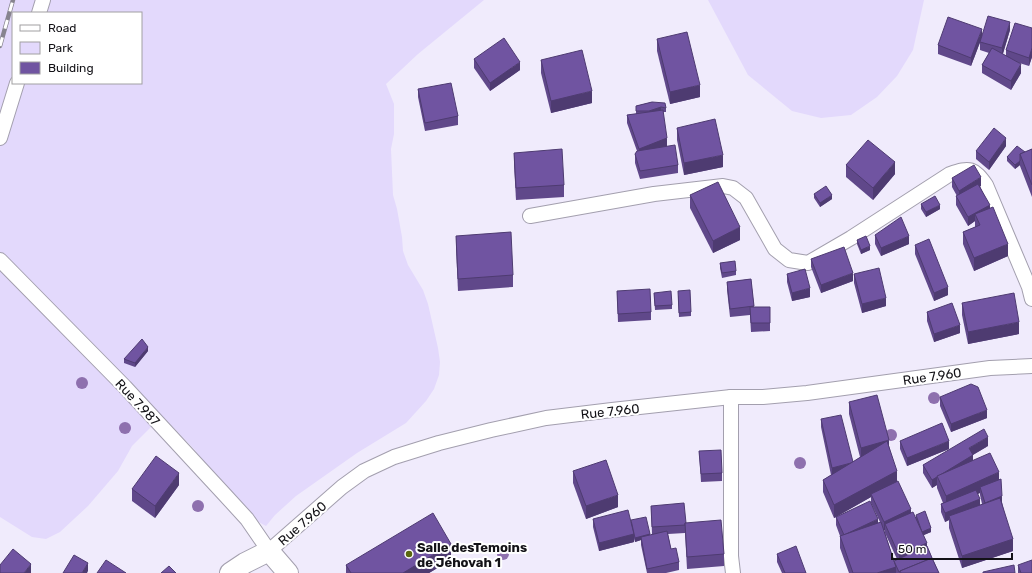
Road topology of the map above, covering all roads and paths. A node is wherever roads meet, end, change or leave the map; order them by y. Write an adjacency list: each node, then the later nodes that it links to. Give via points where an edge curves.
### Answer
1 (43, 0): 2 (street)
2 (39, 12)
3 (17, 84): 4 (street)
4 (0, 138)
5 (530, 216): 7 (street, via 654,194 723,186 733,188 746,198 776,249 789,260 808,263 950,174 963,169 977,173 986,185 1027,280)
6 (0, 260): 10 (street, Rue 7.987, via 125,387 225,495 247,520)
7 (1032, 299)
8 (1032, 366): 9 (street, Rue 7.960, via 990,368 807,393)
9 (731, 397): 10 (street, Rue 7.960, via 546,418 439,443 394,457 364,471 348,483); 13 (street)
10 (269, 552): 11 (street, Rue 7.960); 12 (street)
11 (230, 573)
12 (288, 573)
13 (733, 573)

